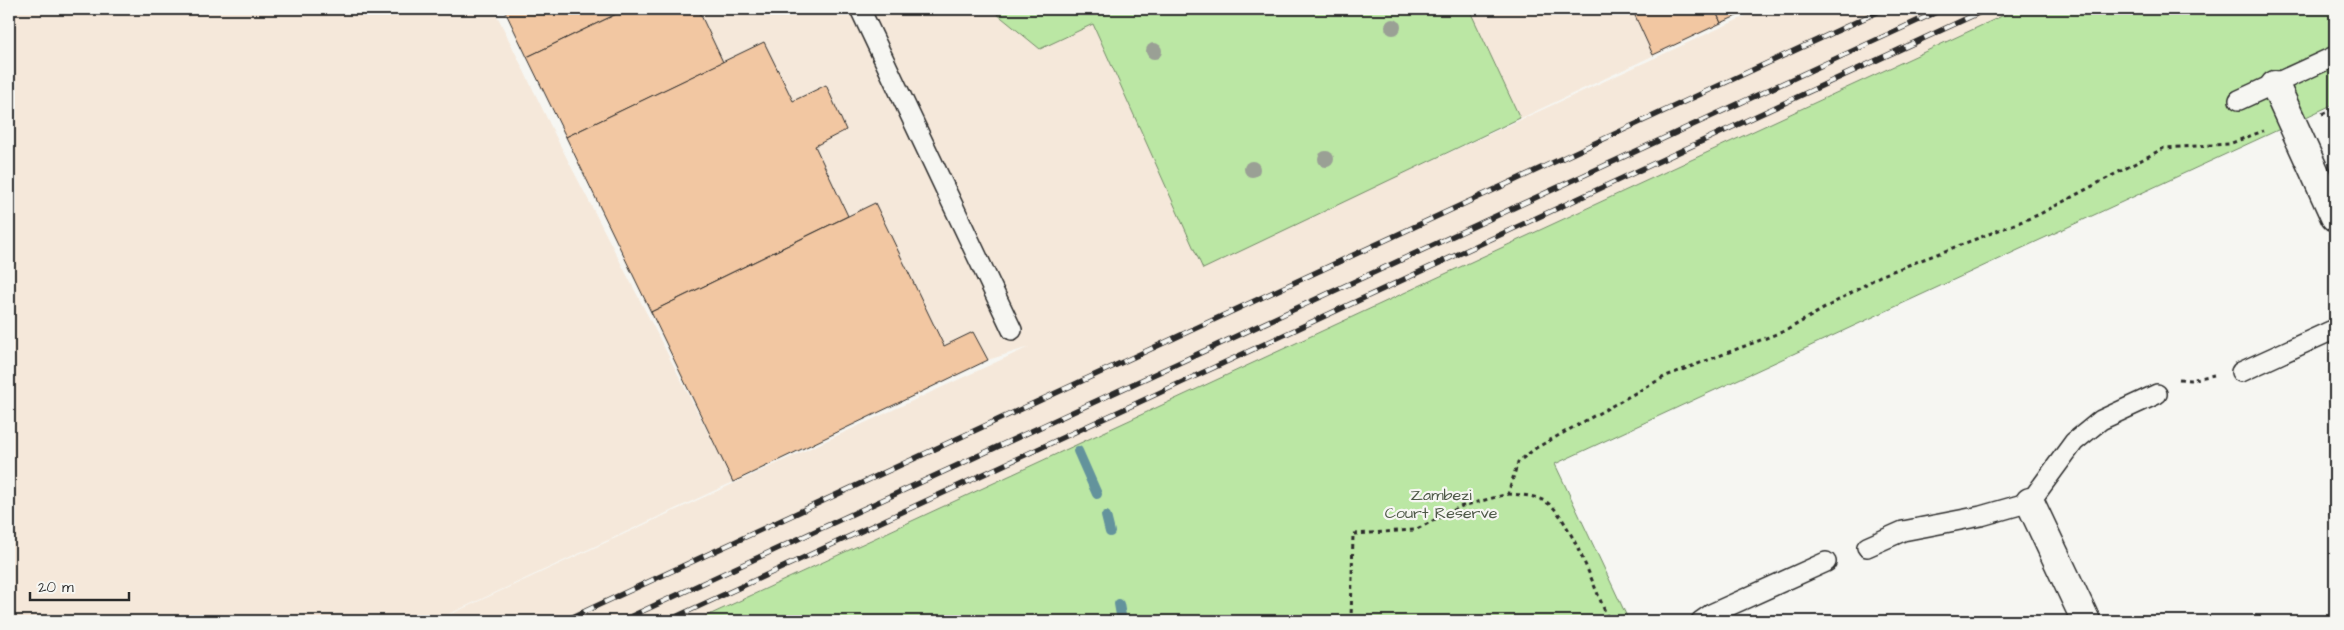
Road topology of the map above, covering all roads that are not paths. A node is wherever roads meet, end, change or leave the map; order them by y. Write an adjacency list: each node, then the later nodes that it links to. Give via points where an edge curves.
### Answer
1 (860, 9): 7 (lane)
2 (2335, 56): 3 (lane)
3 (2275, 85): 4 (lane); 5 (street)
4 (2239, 100)
5 (2335, 217)
6 (2335, 329): 8 (lane)
7 (1012, 330)
8 (2241, 372)
9 (2158, 394): 10 (lane, via 2101,420 2074,442)
10 (2030, 502): 11 (lane, via 1981,516 1903,531); 14 (street)
11 (1867, 547)
12 (1826, 562): 13 (lane)
13 (1701, 621)
14 (2086, 621)

